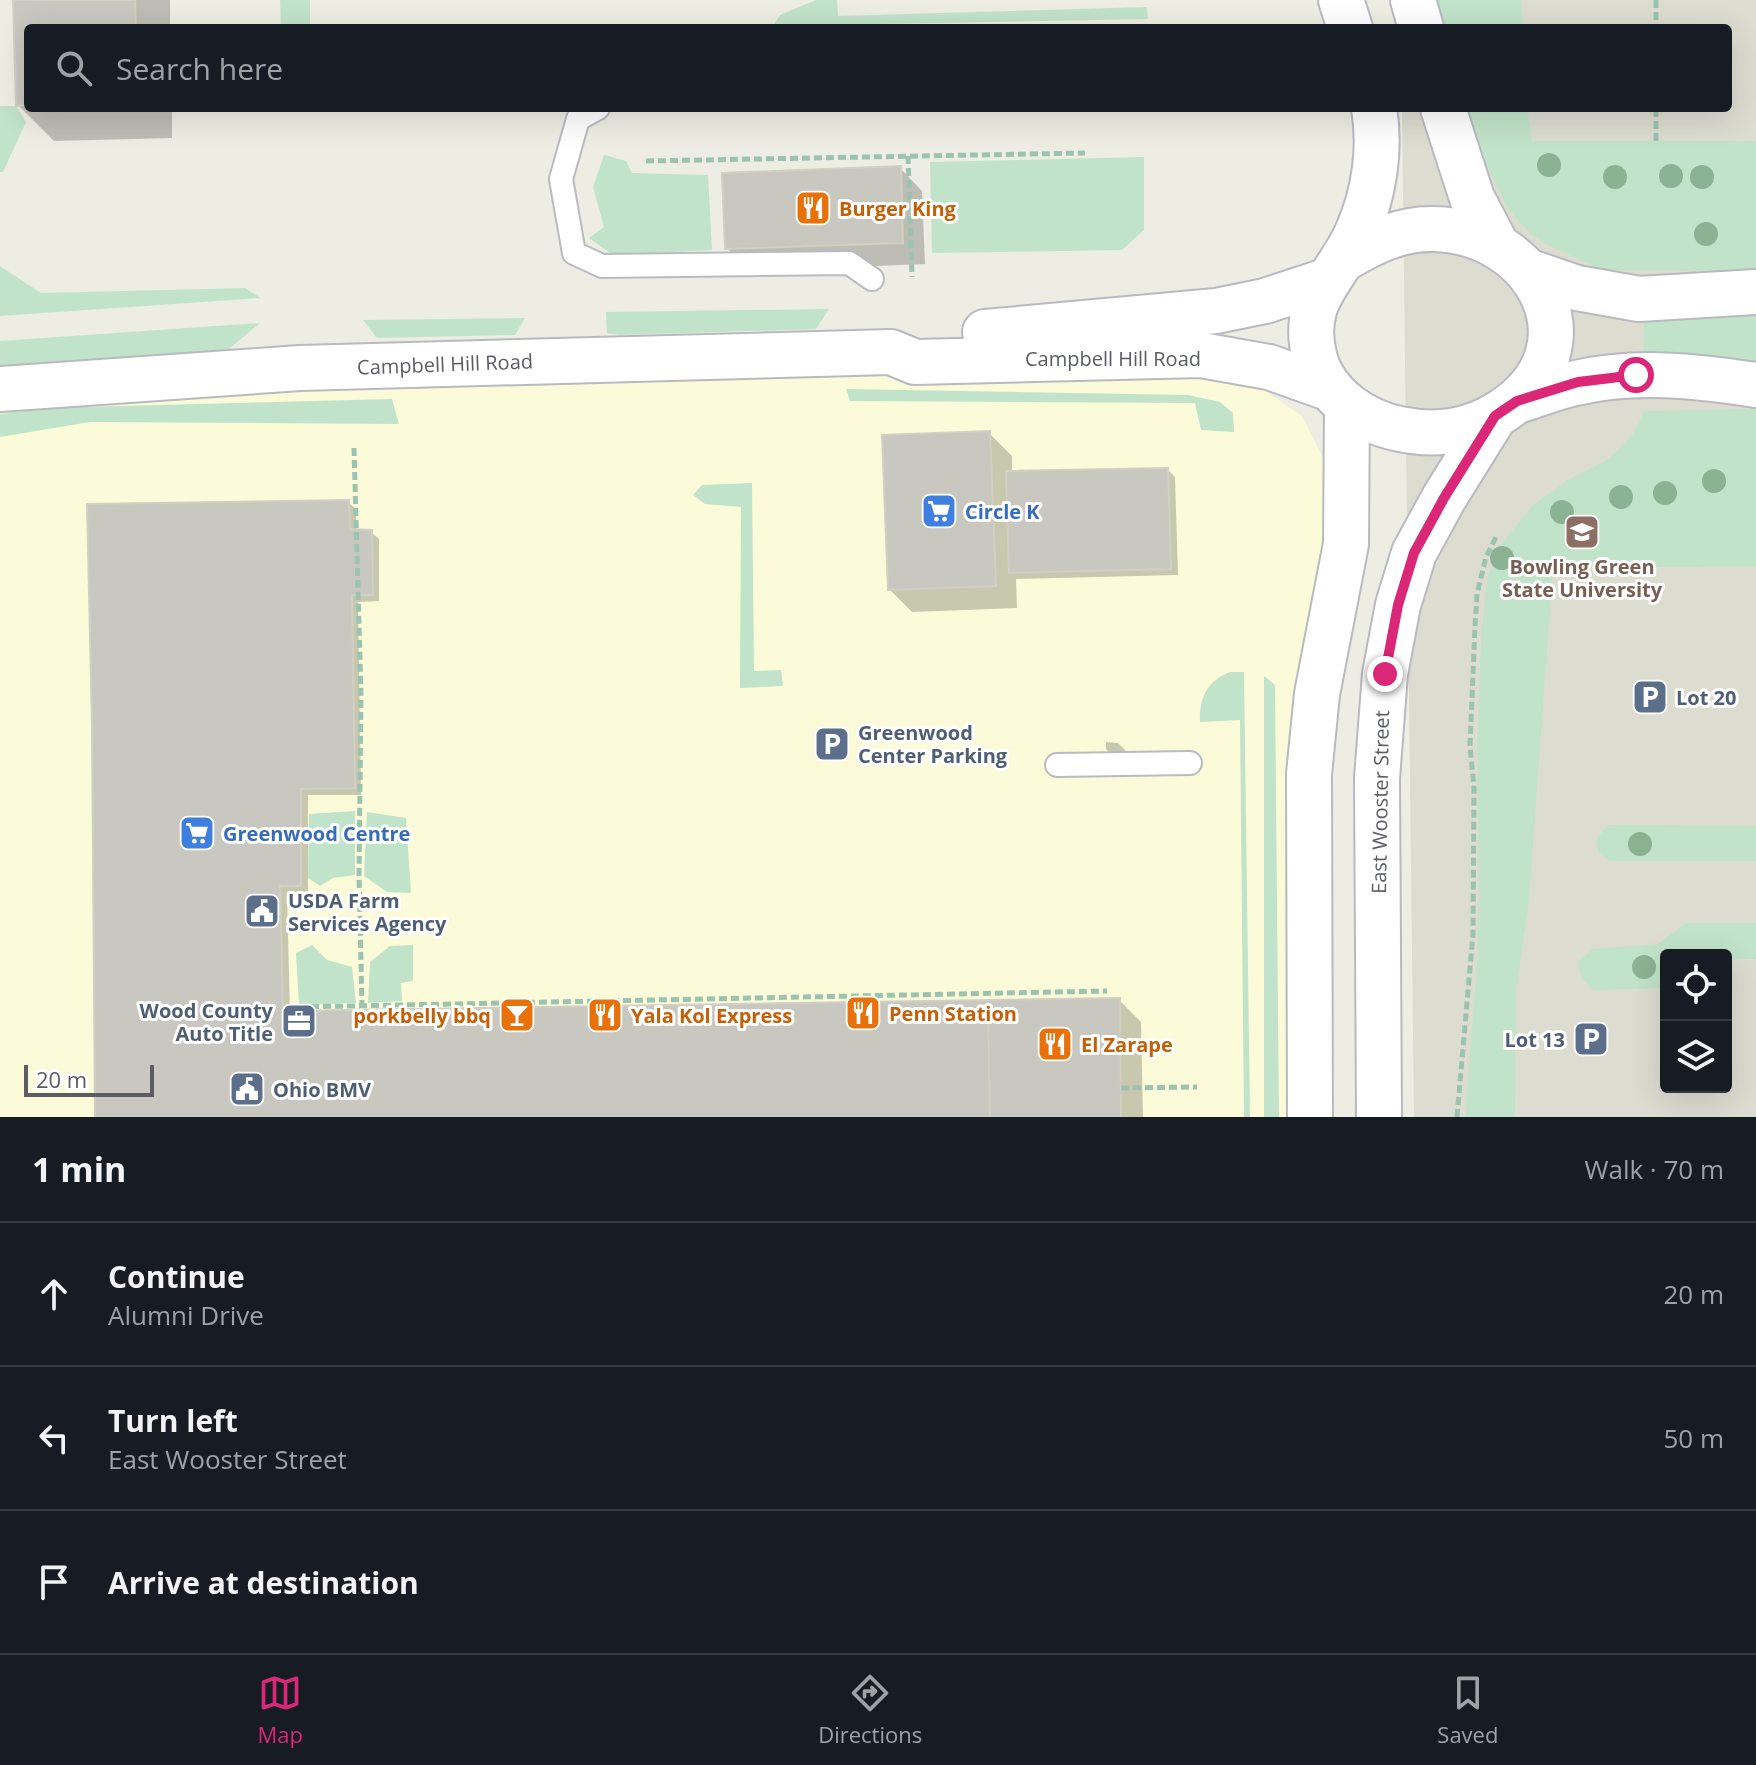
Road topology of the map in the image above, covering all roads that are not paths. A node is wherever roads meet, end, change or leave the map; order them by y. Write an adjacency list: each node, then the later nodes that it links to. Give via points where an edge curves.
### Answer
1 (1341, 0): 3 (main road)
2 (1413, 0): 4 (main road)
3 (1349, 24)
4 (1420, 24)
5 (591, 112): 11 (lane, via 578,119 561,179 574,253 602,266 849,263)
6 (1374, 112): 9 (main road, via 1377,140 1369,198 1359,230)
7 (1444, 112): 8 (main road, East Wooster Street, via 1472,198)
8 (1496, 244): 9 (main road, East Wooster Street, via 1454,230 1422,229 1375,240); 10 (main road, East Wooster Street)
9 (1335, 270): 13 (main road, Campbell Hill Road, via 1265,301 1216,311 912,339); 16 (main road, via 1314,306 1311,335 1315,359)
10 (1530, 272): 12 (main road, via 1577,288 1639,299); 17 (main road, East Wooster Street, via 1547,303 1551,338 1533,385)
11 (872, 279)
12 (1756, 292)
13 (891, 352): 15 (main road, Campbell Hill Road, via 300,368); 16 (main road, Campbell Hill Road, via 915,362 1201,355 1269,367)
14 (1756, 385): 17 (main road, via 1685,375 1636,375 1578,382)
15 (0, 389)
16 (1339, 397): 17 (main road, via 1366,418 1412,432 1456,431); 20 (main road, via 1346,544 1317,694 1309,774)
17 (1506, 409): 21 (main road, East Wooster Street, via 1444,498 1414,553 1385,674 1377,778)
18 (1190, 763): 19 (lane)
19 (1057, 765)
20 (1310, 1117)
21 (1379, 1117)

